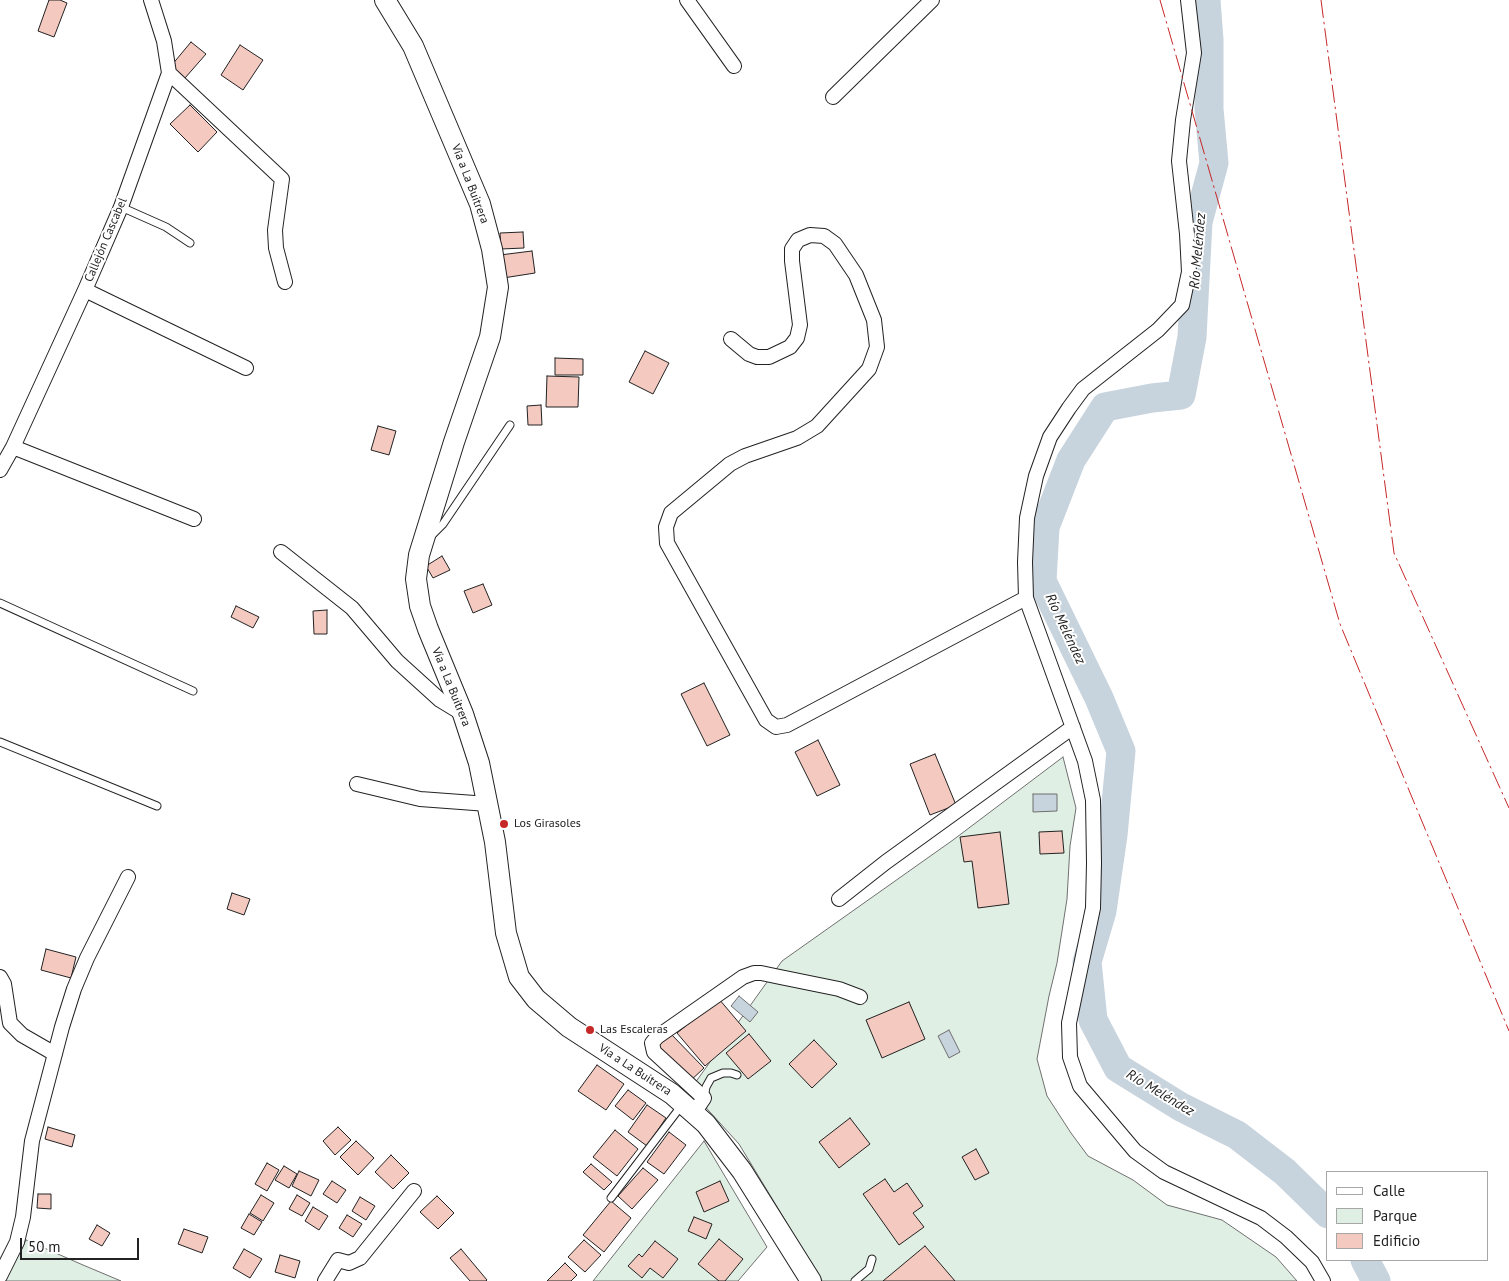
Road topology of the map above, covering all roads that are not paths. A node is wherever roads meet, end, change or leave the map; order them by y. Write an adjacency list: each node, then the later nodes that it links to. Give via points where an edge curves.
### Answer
1 (151, 0): 7 (street, Callejón Cascabel, via 164,41)
2 (385, 0): 19 (street, Vía a La Buitrera, via 413,46 480,204 498,287 490,337)
3 (687, 0): 6 (street)
4 (932, 0): 8 (street)
5 (1188, 0): 21 (street, via 1194,53 1179,161 1189,272 1182,305 1158,330 1083,389 1050,437 1036,476 1027,518)
6 (734, 66)
7 (169, 72): 9 (street, Callejón Cascabel); 11 (street, via 282,178 276,248)
8 (833, 97)
9 (120, 206): 10 (lane); 12 (street, Callejón Cascabel)
10 (190, 243)
11 (285, 282)
12 (84, 290): 14 (street); 16 (street, Callejón Cascabel)
13 (731, 340): 21 (street, via 750,354 769,357 790,347 797,338 800,325 792,250 798,240 810,235 824,236 835,244 856,275 874,320 877,347 869,369 817,426 797,438 730,464 671,513 666,527 667,543 766,720 776,727 787,725)
14 (246, 368)
15 (510, 425): 19 (lane, via 443,524)
16 (13, 447): 17 (street, Callejón Cascabel); 18 (street)
17 (0, 470)
18 (194, 519)
19 (424, 543): 24 (street, Vía a La Buitrera, via 416,579 420,606)
20 (281, 552): 24 (street, via 352,608 397,661 440,700)
21 (1026, 598): 25 (street)
22 (0, 603): 23 (lane)
23 (193, 691)
24 (463, 714): 28 (street, Vía a La Buitrera)
25 (1073, 727): 31 (street); 44 (street, via 1085,761 1093,800 1093,908 1069,1023 1070,1057 1080,1086 1134,1151 1164,1172 1261,1218 1312,1262)
26 (0, 742): 29 (lane)
27 (357, 784): 28 (street, via 420,799)
28 (488, 804): 36 (street, Vía a La Buitrera, via 506,932 519,977 536,999 569,1027)
29 (157, 806)
30 (128, 876): 34 (street, via 74,989)
31 (839, 899)
32 (0, 977): 34 (street, via 10,1023 22,1035)
33 (860, 997): 36 (street, via 839,989 761,973 743,977 652,1043 654,1052)
34 (54, 1054): 40 (street, via 32,1141 21,1226 17,1242)
35 (737, 1075): 36 (lane, via 723,1073 710,1078)
36 (694, 1105): 38 (lane, via 648,1151); 42 (street, Vía a La Buitrera, via 742,1171)
37 (414, 1191): 41 (street, via 360,1258 349,1263 338,1260)
38 (611, 1198)
39 (872, 1259): 43 (lane, via 869,1269)
40 (0, 1276)
41 (325, 1281)
42 (811, 1281)
43 (855, 1281)
44 (1323, 1281)

